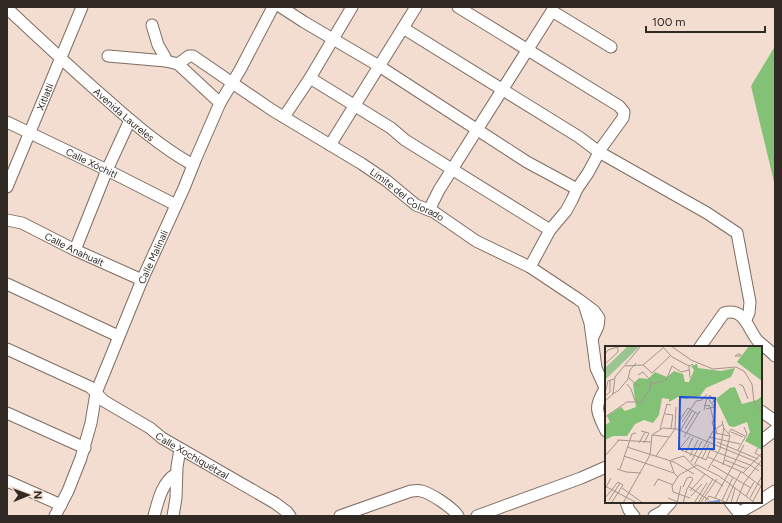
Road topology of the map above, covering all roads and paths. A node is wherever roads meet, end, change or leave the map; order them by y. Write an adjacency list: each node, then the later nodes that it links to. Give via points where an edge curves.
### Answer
1 (82, 7): 15 (street, Xitlatli)
2 (273, 7): 20 (street, Calle Malinali)
3 (281, 7): 11 (street)
4 (352, 7): 11 (street)
5 (416, 7): 10 (street)
6 (458, 7): 13 (street)
7 (549, 9): 12 (street); 13 (street)
8 (10, 11): 15 (street, Avenida Laureles)
9 (152, 25): 16 (street, via 158,46)
10 (403, 28): 18 (street); 21 (street)
11 (332, 39): 18 (street); 19 (street)
12 (611, 47)
13 (528, 50): 21 (street); 30 (street, via 623,110 624,118)
14 (108, 56): 16 (street)
15 (60, 58): 25 (street, Avenida Laureles); 28 (street, Xitlatli)
16 (166, 61): 17 (street)
17 (178, 64): 20 (street, Límite del Colorado, via 192,56); 22 (street)
18 (379, 66): 23 (street); 27 (street)
19 (310, 78): 23 (street); 24 (street)
20 (232, 83): 22 (street, Calle Malinali); 24 (street, Límite del Colorado)
21 (503, 90): 27 (street); 30 (street)
22 (220, 103): 31 (street, Calle Malinali)
23 (354, 106): 29 (street); 32 (street)
24 (284, 117): 29 (street, Límite del Colorado)
25 (130, 120): 31 (street, Avenida Laureles, via 164,148); 33 (street)
26 (7, 122): 28 (street, Calle Xóchitl)
27 (477, 130): 32 (street); 35 (street)
28 (30, 132): 33 (street, Calle Xóchitl); 34 (street, Xitlatli)
29 (330, 145): 37 (street, Límite del Colorado, via 387,181 416,205)
30 (599, 152): 35 (street); 44 (street, via 707,212 737,233 750,302)
31 (193, 165): 36 (street, Calle Malinali)
32 (453, 169): 37 (street); 39 (street)
33 (107, 170): 36 (street, Calle Xóchitl); 40 (street)
34 (7, 187)
35 (576, 189): 39 (street, via 566,211)
36 (176, 205): 42 (street, Calle Malinali)
37 (429, 210): 41 (street, Límite del Colorado, via 476,241)
38 (7, 220): 40 (street, Calle Anahualt, via 22,223)
39 (550, 230): 41 (street)
40 (75, 250): 42 (street, Calle Anahualt)
41 (530, 267): 49 (street, Límite del Colorado, via 594,311 599,318 593,337)
42 (142, 280): 45 (street, Calle Malinali)
43 (7, 284): 45 (street)
44 (746, 320): 46 (street, via 736,313 724,313); 48 (street, via 759,341)
45 (118, 336): 52 (street, Calle Malinali)
46 (701, 346)
47 (7, 349): 52 (street, Calle Xochiquétzal, via 90,387)
48 (775, 356)
49 (601, 366): 50 (street)
50 (605, 385)
51 (605, 391): 56 (street, via 597,405)
52 (96, 393): 59 (street, Calle Malinali); 60 (street, Calle Xochiquétzal, via 104,401)
53 (762, 412): 55 (street)
54 (7, 413): 59 (street)
55 (775, 421)
56 (605, 429)
57 (775, 430): 58 (street)
58 (762, 440)
59 (84, 448): 70 (street, Calle Malinali)
60 (180, 449): 62 (street); 74 (street, Calle Xochiquétzal, via 270,499)
61 (605, 467): 77 (street)
62 (176, 474): 71 (street, via 161,492); 73 (street)
63 (7, 481): 70 (street)
64 (775, 491): 65 (street)
65 (762, 499)
66 (626, 503): 78 (street)
67 (671, 503): 79 (street)
68 (731, 503): 69 (street, via 740,512)
69 (756, 503)
70 (61, 505): 72 (street, Calle Malinali)
71 (157, 513)
72 (55, 516)
73 (173, 516)
74 (290, 516)
75 (340, 516): 76 (street, via 411,491 430,495)
76 (458, 516)
77 (477, 516)
78 (634, 516)
79 (654, 516)

